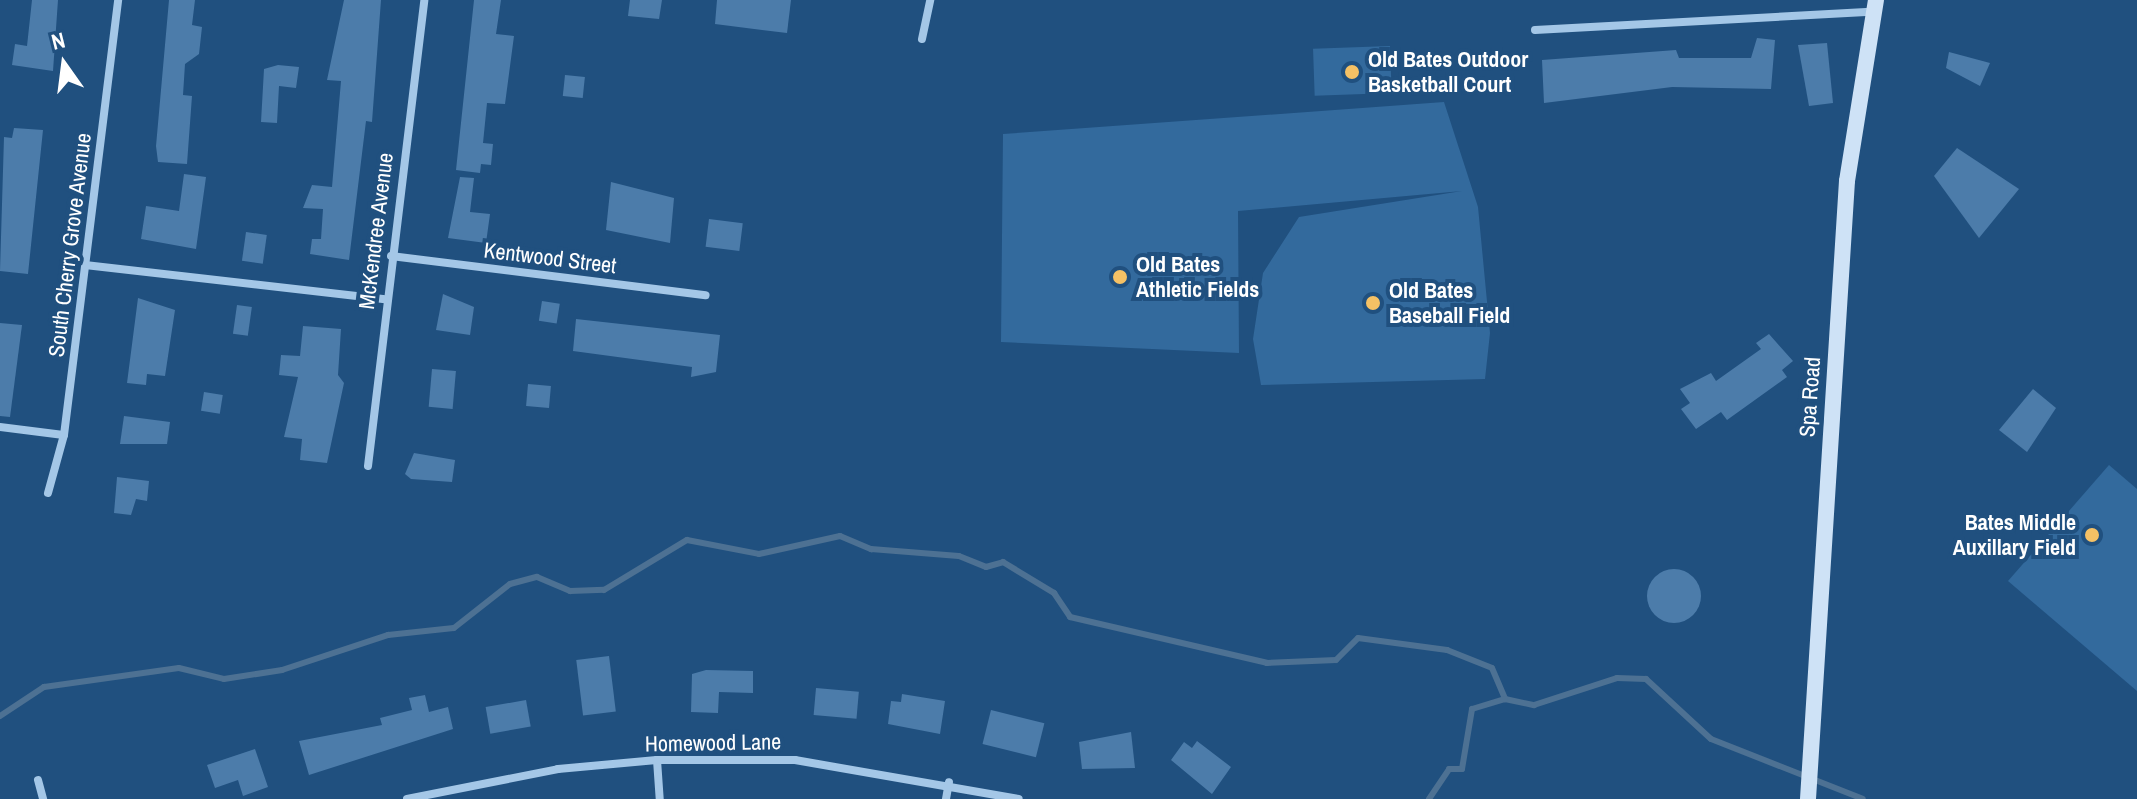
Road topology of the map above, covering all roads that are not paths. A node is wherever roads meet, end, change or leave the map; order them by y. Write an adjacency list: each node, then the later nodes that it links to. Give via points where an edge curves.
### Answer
1 (118, 0): 8 (street, South Cherry Grove Avenue)
2 (424, 0): 7 (street, McKendree Avenue)
3 (930, 0): 6 (street)
4 (1874, 6): 5 (street); 18 (main road, Spa Road, via 1847,181)
5 (1535, 30)
6 (922, 39)
7 (391, 256): 9 (street, Kentwood Street); 10 (street, McKendree Avenue)
8 (85, 265): 10 (street); 12 (street, South Cherry Grove Avenue)
9 (706, 295)
10 (385, 299): 13 (street, McKendree Avenue)
11 (0, 427): 12 (street)
12 (64, 435): 14 (street, South Cherry Grove Avenue)
13 (368, 466)
14 (48, 493)
15 (657, 760): 17 (street, Homewood Lane, via 795,760); 20 (street, Homewood Lane, via 558,769); 21 (street)
16 (38, 780): 19 (street)
17 (949, 782): 22 (street); 23 (street, Homewood Lane)
18 (1808, 798)
19 (43, 799)
20 (407, 799)
21 (660, 799)
22 (946, 799)
23 (1019, 799)

